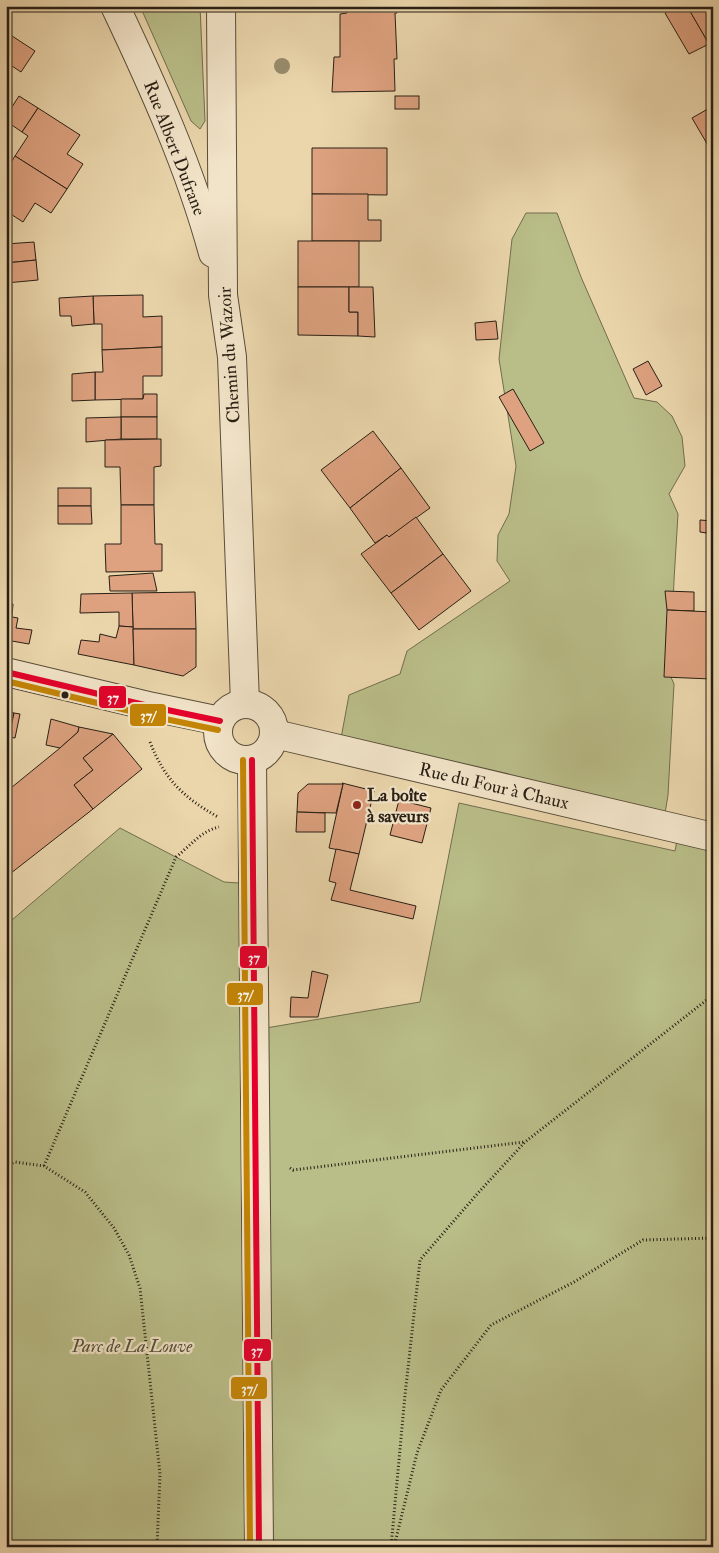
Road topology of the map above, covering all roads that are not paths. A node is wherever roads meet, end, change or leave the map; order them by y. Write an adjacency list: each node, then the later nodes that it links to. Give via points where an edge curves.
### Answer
1 (115, 6): 3 (street, Rue Albert Dufrane, via 186,170 206,226)
2 (221, 6): 3 (street, Chemin du Wazoir)
3 (223, 295): 5 (street, Chemin du Wazoir, via 232,357)
4 (6, 672): 6 (street)
5 (245, 703): 6 (street, via 230,708); 7 (street, via 255,705 270,715)
6 (220, 721): 8 (street, via 219,738 227,753)
7 (275, 734): 8 (street, via 268,750); 9 (street, Rue du Four à Chaux)
8 (252, 760): 10 (street)
9 (713, 837)
10 (259, 1547)

